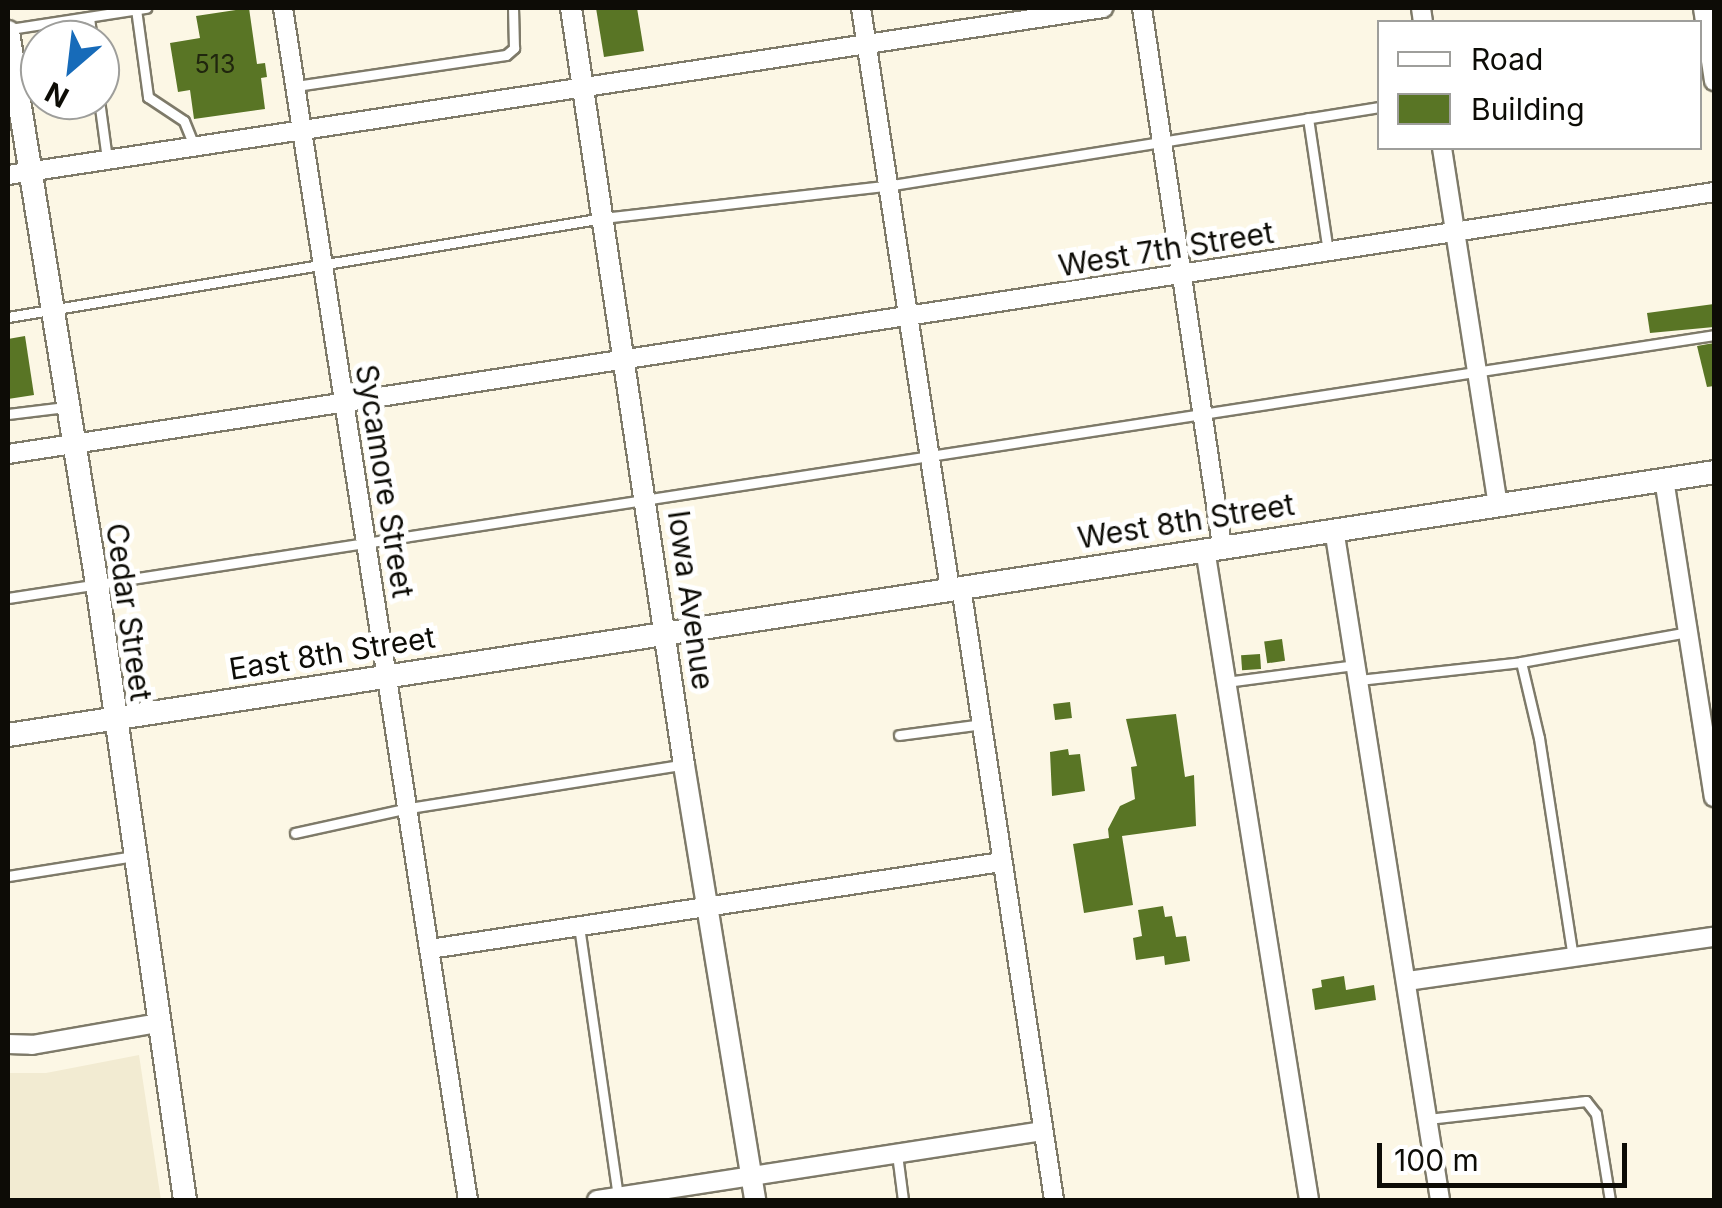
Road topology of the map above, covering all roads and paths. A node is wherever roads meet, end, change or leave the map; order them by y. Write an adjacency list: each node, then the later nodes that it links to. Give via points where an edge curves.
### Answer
1 (141, 8): 9 (lane); 22 (lane, via 148,97 184,121)
2 (284, 8): 15 (street, Sycamore Street)
3 (513, 8): 15 (lane, via 514,48 506,55)
4 (571, 8): 16 (street, Iowa Avenue)
5 (861, 8): 12 (street)
6 (1103, 8): 12 (street)
7 (1142, 8): 21 (street)
8 (1703, 8): 13 (street)
9 (89, 17): 10 (lane); 11 (lane)
10 (89, 20)
11 (8, 31): 25 (main road, Cedar Street)
12 (867, 45): 16 (street); 26 (street)
13 (1708, 56): 14 (street)
14 (1714, 82)
15 (296, 86): 20 (street, Sycamore Street)
16 (584, 86): 20 (street); 28 (street, Iowa Avenue)
17 (1377, 107): 18 (lane)
18 (1308, 118): 21 (lane); 30 (lane)
19 (101, 120): 24 (lane)
20 (304, 129): 22 (street); 31 (street, Sycamore Street)
21 (1162, 142): 26 (lane); 32 (street)
22 (194, 146): 24 (street)
23 (1442, 150): 29 (street)
24 (106, 160): 25 (street)
25 (19, 173): 33 (main road, Cedar Street)
26 (886, 186): 28 (lane); 34 (street)
27 (1714, 192): 29 (street, West 7th Street)
28 (603, 218): 31 (lane); 37 (street, Iowa Avenue)
29 (1454, 232): 30 (street, West 7th Street); 38 (street)
30 (1328, 252): 32 (street, West 7th Street)
31 (323, 264): 33 (lane); 39 (street, Sycamore Street)
32 (1182, 274): 34 (street, West 7th Street); 42 (street)
33 (50, 311): 35 (lane); 40 (main road, Cedar Street)
34 (908, 315): 37 (street, West 7th Street); 45 (street)
35 (8, 318)
36 (1714, 335): 38 (lane)
37 (625, 360): 39 (street, West 7th Street); 48 (street, Iowa Avenue)
38 (1475, 370): 42 (lane); 49 (street)
39 (345, 402): 43 (street, West 7th Street); 51 (street, Sycamore Street)
40 (66, 407): 41 (lane); 43 (main road, Cedar Street)
41 (8, 414)
42 (1204, 416): 45 (lane); 52 (street)
43 (72, 443): 44 (street, West 7th Street); 53 (main road, Cedar Street)
44 (8, 454)
45 (929, 458): 48 (lane); 54 (street)
46 (1714, 472): 47 (main road, West 8th Street)
47 (1664, 479): 49 (main road, West 8th Street); 57 (street)
48 (646, 496): 51 (lane); 56 (street, Iowa Avenue)
49 (1498, 504): 50 (main road, West 8th Street)
50 (1334, 529): 52 (main road, West 8th Street); 59 (street)
51 (368, 541): 53 (lane); 60 (street, Sycamore Street)
52 (1214, 547): 54 (main road, West 8th Street); 61 (street)
53 (97, 584): 55 (lane); 62 (main road, Cedar Street)
54 (956, 588): 56 (main road, West 8th Street); 63 (street)
55 (8, 598)
56 (667, 632): 60 (main road, East 8th Street); 67 (street, Iowa Avenue)
57 (1690, 632): 58 (lane); 66 (street)
58 (1521, 662): 59 (lane); 78 (lane)
59 (1358, 672): 61 (lane); 79 (street)
60 (386, 675): 62 (main road, East 8th Street); 69 (street, Sycamore Street)
61 (1226, 682): 93 (street)
62 (114, 717): 64 (main road, East 8th Street); 71 (main road, Cedar Street)
63 (982, 724): 65 (lane); 72 (street)
64 (8, 735)
65 (899, 735)
66 (1711, 752): 68 (street)
67 (684, 765): 69 (lane); 74 (street, Iowa Avenue)
68 (1714, 797)
69 (409, 808): 70 (lane); 77 (street, Sycamore Street)
70 (295, 832)
71 (134, 856): 73 (lane); 80 (main road, Cedar Street)
72 (1001, 862): 74 (street); 83 (street)
73 (8, 876)
74 (709, 903): 75 (street); 85 (street, Iowa Avenue)
75 (579, 924): 77 (street); 86 (lane)
76 (1714, 937): 78 (street)
77 (430, 949): 88 (street, Sycamore Street)
78 (1574, 958): 79 (street)
79 (1407, 981): 82 (street)
80 (158, 1024): 81 (street); 87 (main road, Cedar Street)
81 (8, 1044)
82 (1428, 1119): 94 (street); 95 (lane, via 1586,1101 1596,1114)
83 (1043, 1131): 84 (street); 92 (street)
84 (896, 1154): 85 (street); 91 (lane)
85 (752, 1176): 86 (street); 90 (street, Iowa Avenue)
86 (618, 1199): 89 (street)
87 (185, 1200)
88 (468, 1200)
89 (596, 1200)
90 (755, 1200)
91 (903, 1200)
92 (1054, 1200)
93 (1309, 1200)
94 (1440, 1200)
95 (1610, 1200)

